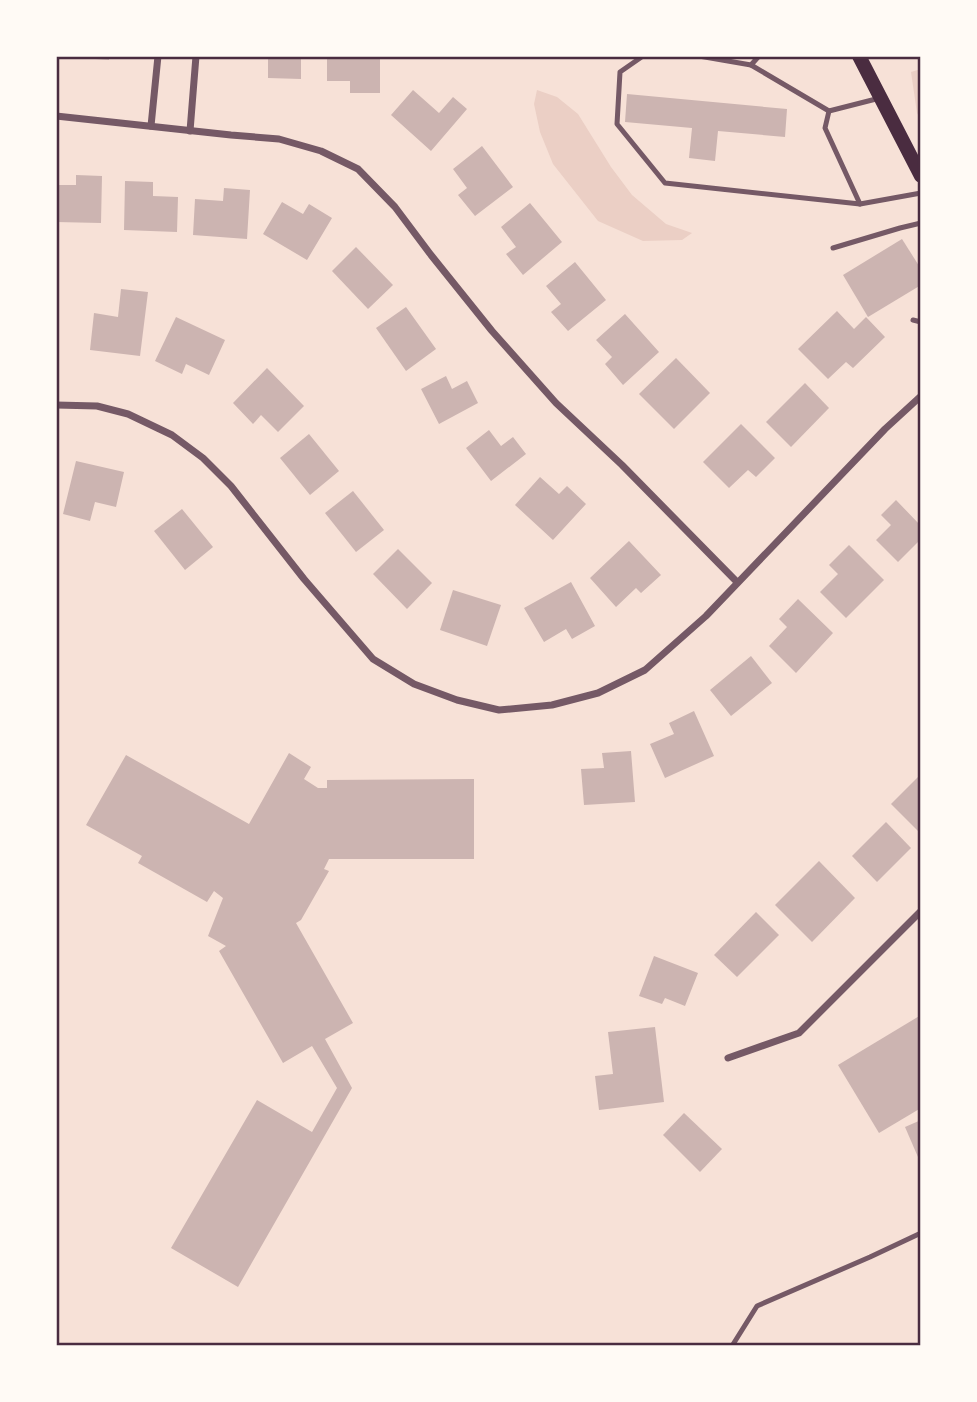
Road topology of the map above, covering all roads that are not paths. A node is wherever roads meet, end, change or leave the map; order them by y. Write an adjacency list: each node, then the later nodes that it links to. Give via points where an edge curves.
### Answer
1 (158, 56): 11 (street)
2 (196, 56): 12 (street)
3 (643, 56): 15 (lane, via 620,72 617,124 665,183)
4 (699, 56): 7 (lane)
5 (759, 56): 7 (lane)
6 (859, 56): 8 (main road)
7 (751, 65): 9 (lane)
8 (881, 98): 9 (lane); 13 (main road)
9 (829, 111): 15 (lane, via 825,128)
10 (56, 116): 11 (street)
11 (151, 126): 12 (street)
12 (190, 131): 22 (street, via 279,139 321,150 358,169 395,207 492,331 556,403)
13 (921, 176)
14 (921, 193): 15 (lane)
15 (860, 204)
16 (921, 223): 17 (lane)
17 (833, 248)
18 (913, 320): 19 (lane)
19 (921, 323)
20 (921, 396): 22 (street)
21 (56, 405): 22 (street, via 97,406 128,414 172,435 231,486 373,659 414,684 457,700 499,710 552,705 597,693 645,670)
22 (737, 582)
23 (921, 911): 24 (street, via 799,1033)
24 (728, 1058)
25 (921, 1233): 26 (lane, via 757,1306)
26 (732, 1346)

